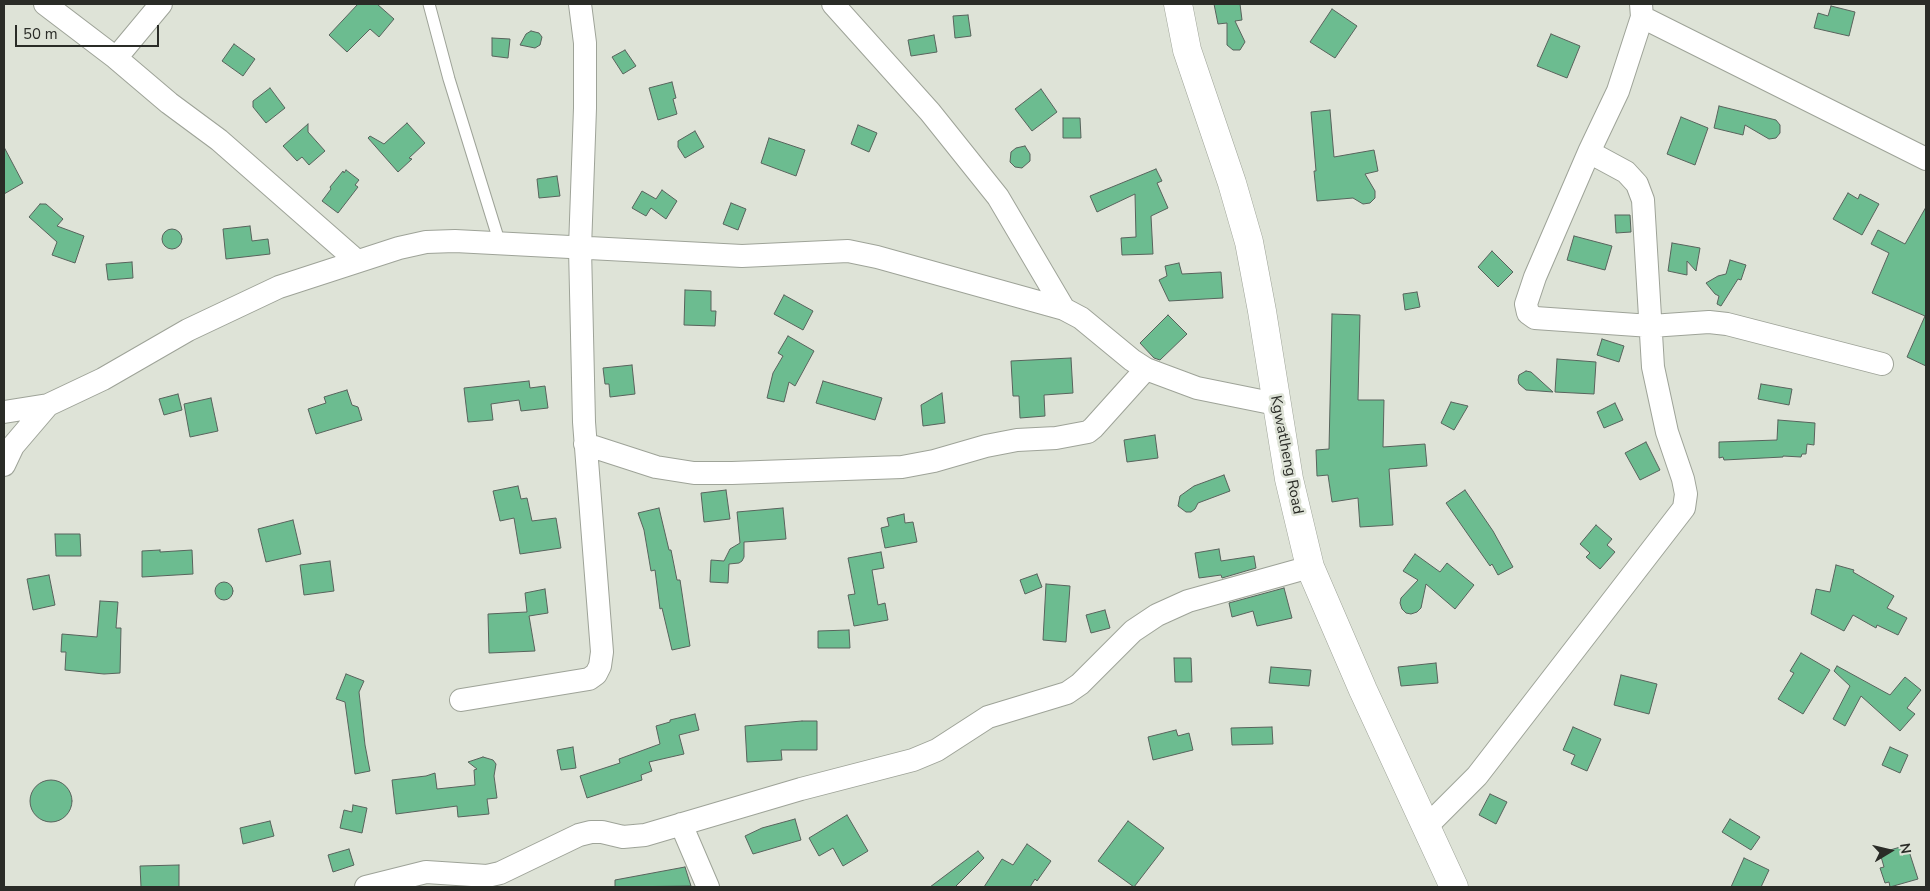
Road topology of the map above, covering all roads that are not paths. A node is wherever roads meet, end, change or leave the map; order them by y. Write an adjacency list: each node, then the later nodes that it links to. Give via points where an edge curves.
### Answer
1 (45, 4): 8 (street)
2 (161, 4): 8 (street)
3 (429, 4): 11 (lane)
4 (580, 4): 12 (street, via 585,44)
5 (833, 4): 14 (street, via 930,112 998,197)
6 (1178, 4): 18 (street, Kgwatlheng Road, via 1187,50 1249,242)
7 (1642, 10): 9 (street, via 1618,91); 10 (street)
8 (116, 58): 13 (street, via 219,140)
9 (1589, 152): 15 (street, via 1626,172 1637,184 1644,200); 15 (street, via 1535,276 1526,304 1528,312 1535,318)
10 (1926, 159)
11 (500, 244): 12 (street); 13 (street, via 426,242)
12 (580, 248): 14 (street, via 742,256 848,251); 21 (street)
13 (357, 261): 19 (street, via 279,288 188,330 103,379)
14 (1064, 310): 17 (street, via 1080,318)
15 (1651, 326): 16 (street, via 1727,324); 26 (street, via 1652,367 1667,432 1684,479 1684,508 1477,776)
16 (1882, 364)
17 (1146, 370): 18 (street, via 1197,388); 21 (street, via 1088,432 1017,440 902,467 694,473 656,467)
18 (1276, 404): 23 (street, Kgwatlheng Road, via 1289,479)
19 (48, 405): 20 (street); 22 (street, via 13,446)
20 (4, 412)
21 (585, 444): 24 (street, via 602,652 600,666 589,679)
22 (4, 465)
23 (1310, 567): 25 (street, via 1188,601 1157,615 1133,631 1067,693 988,717 937,750 912,760); 26 (street, Kgwatlheng Road)
24 (461, 700)
25 (681, 824): 27 (street, via 633,837 602,832 579,835 488,876 426,872); 28 (street)
26 (1426, 827): 29 (street, Kgwatlheng Road)
27 (366, 887)
28 (708, 887)
29 (1454, 887)

